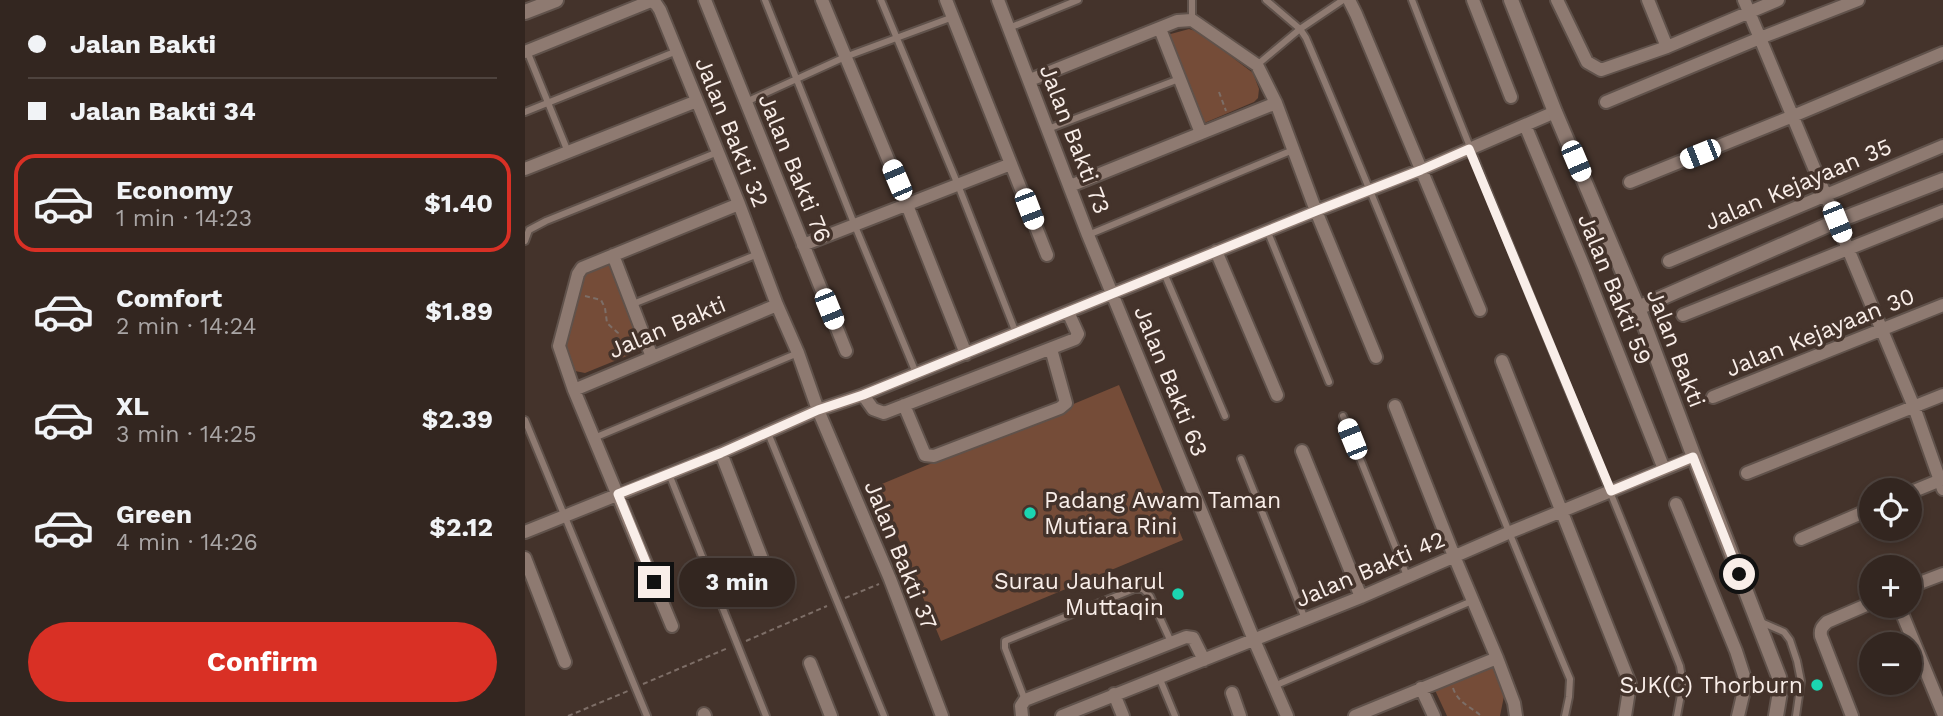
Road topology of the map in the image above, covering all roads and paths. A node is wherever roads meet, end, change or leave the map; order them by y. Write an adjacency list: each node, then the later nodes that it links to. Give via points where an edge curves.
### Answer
1 (556, 0): 21 (street)
2 (705, 0): 42 (street, Jalan Bakti 76)
3 (765, 0): 36 (lane)
4 (822, 0): 33 (street)
5 (881, 0): 27 (lane)
6 (946, 0): 22 (street)
7 (998, 0): 24 (street, Jalan Bakti 73)
8 (1078, 0): 24 (lane)
9 (1192, 0): 23 (lane)
10 (1266, 0): 26 (lane)
11 (1343, 0): 26 (lane)
12 (1349, 0): 59 (street)
13 (1412, 0): 53 (lane)
14 (1473, 0): 39 (street)
15 (1511, 0): 46 (street, Jalan Bakti)
16 (1557, 0): 29 (street, via 1587,62 1601,71)
17 (1648, 0): 29 (street)
18 (1778, 0): 20 (street)
19 (1858, 0): 28 (street)
20 (1746, 6): 28 (street); 29 (street)
21 (525, 12)
22 (953, 18): 27 (lane); 57 (street)
23 (1192, 20): 25 (street); 34 (street)
24 (1009, 28): 37 (street, Jalan Bakti 73)
25 (1160, 29): 35 (street); 37 (street)
26 (1300, 29): 34 (lane); 64 (lane)
27 (897, 38): 33 (lane); 62 (lane)
28 (1760, 38): 43 (street); 47 (street)
29 (1667, 47)
30 (526, 49): 31 (street, Jalan Bakti 32, via 651,1 660,10); 41 (lane)
31 (677, 51): 40 (street, Jalan Bakti 32); 41 (lane)
32 (1943, 53): 47 (street)
33 (845, 57): 36 (lane); 67 (street)
34 (1257, 65): 44 (street)
35 (1179, 79): 50 (lane); 51 (street)
36 (797, 80): 42 (lane); 71 (lane)
37 (1030, 80): 50 (street, Jalan Bakti 73)
38 (1219, 92): 48 (path)
39 (1511, 97)
40 (697, 101): 55 (street); 56 (street, Jalan Bakti 32)
41 (549, 102): 45 (lane); 55 (lane)
42 (746, 102): 75 (street, Jalan Bakti 76)
43 (1606, 102)
44 (1276, 103): 48 (street); 54 (street)
45 (525, 111)
46 (1555, 112): 49 (street); 88 (street, Jalan Bakti)
47 (1793, 116): 61 (street); 65 (street)
48 (1230, 122): 51 (street)
49 (1525, 125): 53 (street); 122 (street, Jalan Bakti 59)
50 (1048, 129): 63 (street, Jalan Bakti 73)
51 (1201, 134): 63 (street)
52 (1943, 146): 65 (street, Jalan Kejayaan 35)
53 (1469, 149): 59 (street); 127 (lane)
54 (1293, 150): 68 (street); 73 (lane)
55 (568, 152): 58 (street)
56 (718, 152): 66 (street, Jalan Bakti 32); 74 (lane, via 555,217 529,230)
57 (1011, 164): 62 (street); 80 (street)
58 (525, 169)
59 (1421, 170): 64 (street); 89 (street)
60 (1943, 180): 70 (street)
61 (1630, 182)
62 (958, 185): 67 (street); 93 (lane)
63 (1070, 186): 73 (street, Jalan Bakti 73)
64 (1371, 189): 68 (street); 134 (lane)
65 (1826, 195): 70 (street); 81 (street, Jalan Kejayaan 35)
66 (739, 204): 78 (street, Jalan Bakti 32); 79 (street)
67 (907, 205): 71 (street); 97 (street)
68 (1316, 211): 72 (street); 99 (street)
69 (1943, 211): 76 (street)
70 (1837, 222): 76 (street); 88 (street)
71 (855, 226): 75 (street); 102 (lane)
72 (1267, 230): 77 (street); 103 (lane)
73 (1088, 235): 84 (street, Jalan Bakti 73)
74 (525, 241)
75 (803, 245): 95 (street, Jalan Bakti 76)
76 (1848, 248): 91 (street); 92 (street)
77 (1216, 251): 82 (street); 106 (street)
78 (758, 254): 85 (lane); 86 (street, Jalan Bakti 32)
79 (613, 255): 83 (street, via 582,268); 85 (street)
80 (1047, 255)
81 (1669, 261)
82 (1164, 272): 84 (street); 113 (lane)
83 (573, 293): 101 (path, via 601,300 607,323 618,332 617,351); 104 (street, via 559,346)
84 (1112, 293): 90 (street); 149 (street, Jalan Bakti 63)
85 (632, 304): 98 (street)
86 (777, 305): 96 (street, Jalan Bakti 32); 98 (street, Jalan Bakti)
87 (1943, 306): 92 (street, Jalan Kejayaan 30)
88 (1638, 308): 120 (street, Jalan Bakti)
89 (1480, 310)
90 (1068, 312): 93 (street); 94 (street, via 1078,334)
91 (1683, 314)
92 (1882, 330): 108 (street, Jalan Kejayaan 30); 111 (street)
93 (1016, 333): 97 (street)
94 (1051, 349): 109 (street); 109 (street, via 1066,403 1060,408 934,456 925,455)
95 (846, 351)
96 (798, 353): 112 (street, Jalan Bakti 32); 117 (lane)
97 (966, 354): 102 (street)
98 (652, 358): 101 (street, Jalan Bakti)
99 (1377, 358)
100 (1502, 361): 130 (street)
101 (624, 369): 104 (street, Jalan Bakti)
102 (916, 373): 105 (street)
103 (1329, 382)
104 (574, 390): 117 (street)
105 (863, 395): 109 (street, via 873,409 884,413); 112 (street)
106 (1277, 395)
107 (1943, 395): 111 (street)
108 (1713, 397)
109 (904, 405)
110 (1395, 406): 136 (street)
111 (1913, 407): 123 (street); 125 (street)
112 (818, 410): 116 (street); 167 (street, Jalan Bakti 37)
113 (1225, 416)
114 (1343, 416): 139 (lane)
115 (525, 420): 132 (lane)
116 (767, 431): 119 (street); 166 (lane)
117 (594, 438): 128 (street)
118 (1302, 451): 141 (street)
119 (721, 453): 124 (street); 142 (street)
120 (1693, 457): 122 (street, Jalan Bakti 42); 147 (street, Jalan Bakti)
121 (1241, 459): 146 (lane)
122 (1664, 469): 127 (street, Jalan Bakti 42)
123 (1747, 473)
124 (669, 474): 128 (street); 164 (lane)
125 (1942, 482): 126 (street)
126 (1922, 489)
127 (1611, 491): 130 (street, Jalan Bakti 42); 180 (lane, via 1680,666 1683,684)
128 (618, 494): 132 (street); 148 (street)
129 (1675, 504): 181 (street, via 1746,682)
130 (1560, 511): 134 (street, Jalan Bakti 42); 179 (street, via 1630,684)
131 (1859, 514): 135 (street)
132 (565, 516): 133 (street); 163 (lane)
133 (525, 533)
134 (1508, 533): 136 (street, Jalan Bakti 42); 178 (lane, via 1570,679)
135 (1801, 539)
136 (1454, 556): 139 (street, Jalan Bakti 42); 143 (street)
137 (525, 558): 153 (street)
138 (1943, 574): 140 (street)
139 (1407, 576): 141 (street, Jalan Bakti 42)
140 (1922, 582)
141 (1361, 597): 146 (street, Jalan Bakti 42)
142 (777, 598)
143 (1474, 600): 151 (street); 157 (lane)
144 (1859, 608): 184 (street, via 1826,622 1821,636)
145 (1904, 618): 162 (street)
146 (1305, 620): 149 (street, Jalan Bakti 42)
147 (1758, 620): 182 (street, Jalan Bakti, via 1781,686); 183 (lane, via 1784,632 1790,640 1801,681)
148 (672, 626)
149 (1254, 640): 152 (street, Jalan Bakti 42); 157 (street, Jalan Bakti 63)
150 (1171, 642): 152 (street, via 1193,638); 161 (street); 161 (lane, via 1150,596 1143,589 1134,589 1005,641)
151 (1497, 658): 155 (street); 177 (street)
152 (1204, 660): 156 (street, Jalan Bakti 42)
153 (565, 662)
154 (810, 663): 165 (street)
155 (1450, 676): 158 (street); 176 (path, via 1460,702)
156 (1159, 677): 160 (street, Jalan Bakti 42); 171 (lane)
157 (1274, 686): 173 (street, Jalan Bakti 63)
158 (1421, 688): 174 (street); 175 (street)
159 (1232, 693): 172 (street)
160 (1114, 694): 169 (street, Jalan Bakti 42); 170 (street)
161 (1025, 700): 168 (street)
162 (1943, 713)
163 (647, 716)
164 (766, 716)
165 (831, 716)
166 (884, 716)
167 (942, 716)
168 (1022, 716)
169 (1062, 716)
170 (1123, 716)
171 (1175, 716)
172 (1240, 716)
173 (1287, 716)
174 (1355, 716)
175 (1434, 716)
176 (1481, 716)
177 (1516, 716)
178 (1565, 716)
179 (1625, 716)
180 (1677, 716)
181 (1738, 716)
182 (1776, 716)
183 (1796, 716)
184 (1852, 716)

